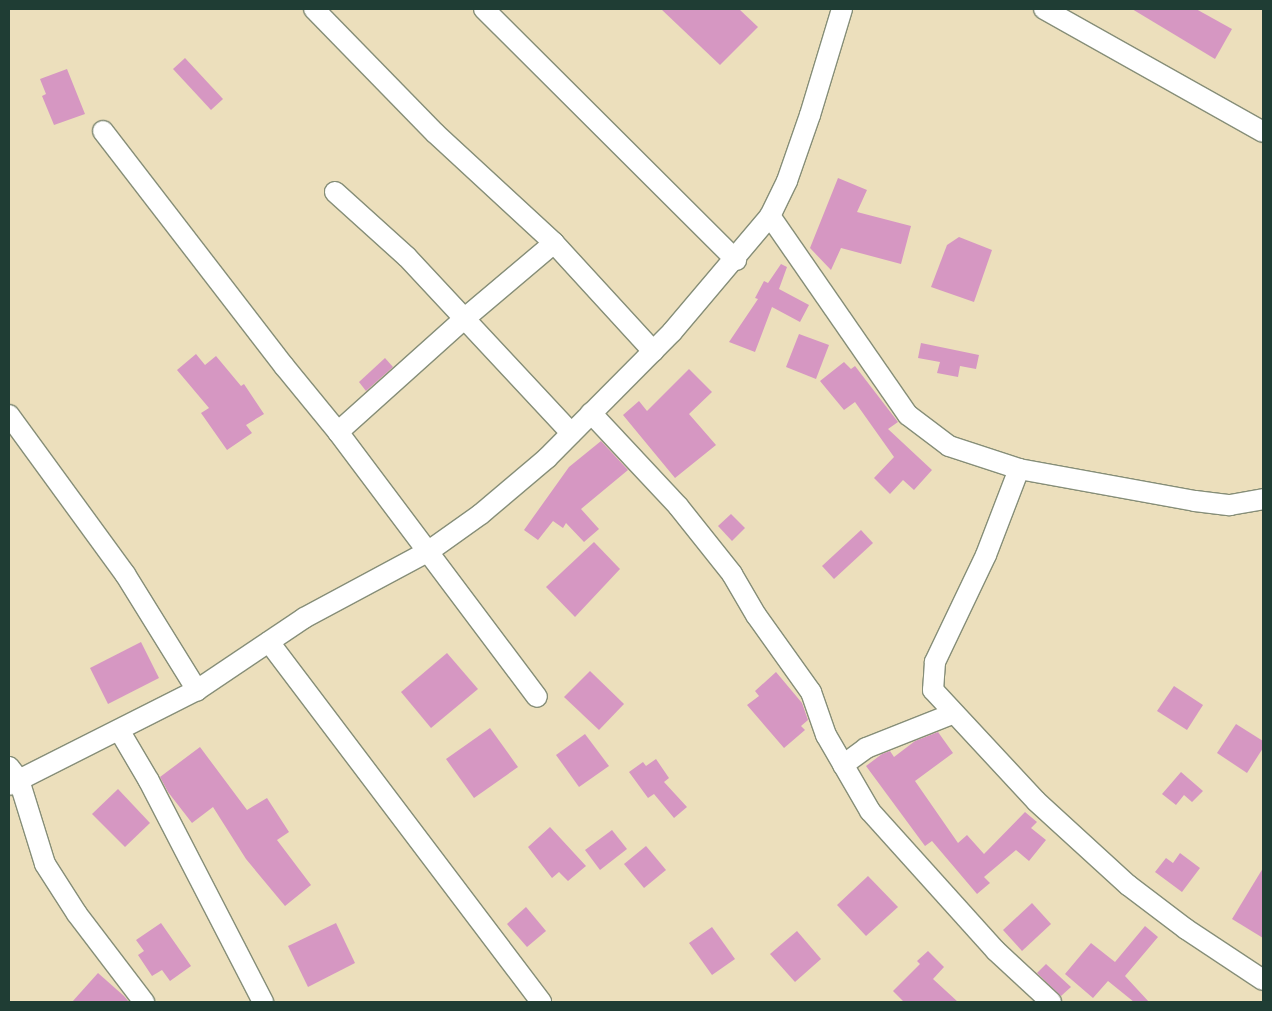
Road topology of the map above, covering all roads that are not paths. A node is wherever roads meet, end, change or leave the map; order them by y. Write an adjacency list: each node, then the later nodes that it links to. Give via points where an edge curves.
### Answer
1 (314, 9): 9 (street, via 435,134)
2 (484, 9): 10 (street)
3 (842, 9): 8 (street, via 806,125)
4 (1044, 9): 6 (street)
5 (103, 130): 15 (street, via 278,359)
6 (1263, 132)
7 (335, 192): 11 (street, via 407,257)
8 (770, 216): 10 (street); 17 (street, via 908,415 949,446)
9 (554, 244): 11 (street); 12 (street)
10 (736, 260): 12 (street)
11 (464, 319): 15 (street); 16 (street)
12 (653, 351): 13 (street)
13 (591, 412): 16 (street); 25 (street, via 678,506 732,574 756,615 811,692 826,735)
14 (9, 415): 21 (street, via 124,574)
15 (338, 432): 19 (street)
16 (570, 432): 19 (street, via 504,496)
17 (1019, 470): 18 (street, via 1195,501 1230,505); 23 (street, via 986,555 935,662 933,690)
18 (1262, 502)
19 (429, 551): 20 (street, via 304,618); 22 (street)
20 (269, 642): 21 (street); 30 (street)
21 (197, 690): 24 (street)
22 (537, 697)
23 (952, 714): 25 (street, via 866,748); 27 (street, via 1036,801 1128,885 1186,929)
24 (119, 730): 26 (street); 29 (street, via 149,781)
25 (843, 765): 31 (street, via 870,811 907,855 996,951)
26 (12, 777): 28 (street, via 45,864 76,914)
27 (1263, 980)
28 (144, 1002)
29 (263, 1002)
30 (541, 1002)
31 (1051, 1002)

